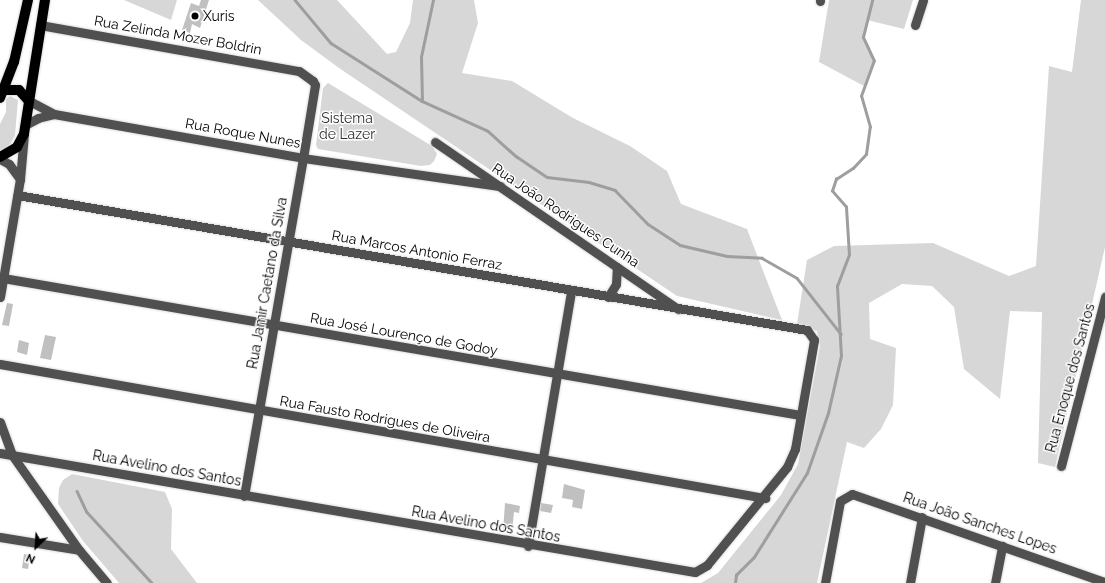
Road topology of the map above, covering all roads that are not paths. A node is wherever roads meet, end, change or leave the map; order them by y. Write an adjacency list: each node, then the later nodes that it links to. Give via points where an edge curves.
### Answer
1 (28, 0): 7 (main road, via 14,62)
2 (45, 0): 4 (main road)
3 (923, 0): 5 (street)
4 (40, 25): 6 (street, Rua Zelinda Mozer Boldrin, via 299,71); 8 (main road)
5 (914, 26)
6 (309, 76): 13 (street, Rua Jamir Caetano da Silva, via 314,85)
7 (1, 93): 8 (main road, Rua Roque Nunes, via 19,90)
8 (28, 100): 9 (street, Rua Roque Nunes); 10 (main road)
9 (54, 114): 10 (street, Rua Roque Nunes, via 38,118); 13 (street, Rua Roque Nunes)
10 (25, 130): 12 (main road, via 12,152); 14 (street)
11 (435, 142): 15 (street, Rua João Rodrigues Cunha)
12 (0, 158): 14 (street, via 9,164)
13 (303, 158): 15 (street, Rua Roque Nunes); 17 (street, Rua Jamir Caetano da Silva)
14 (20, 179): 16 (street)
15 (500, 186): 18 (street, Rua João Rodrigues Cunha)
16 (17, 195): 17 (street, Rua Marcos Antonio Ferraz); 19 (street)
17 (288, 241): 20 (street, Rua Marcos Antonio Ferraz); 25 (street, Rua Jamir Caetano da Silva)
18 (617, 267): 22 (street, via 616,284); 24 (street, Rua João Rodrigues Cunha)
19 (3, 278): 21 (street); 25 (street, Rua José Lourenço de Godoy)
20 (571, 291): 22 (street, Rua Marcos Antonio Ferraz); 28 (street)
21 (0, 297)
22 (608, 297): 24 (street, Rua Marcos Antonio Ferraz)
23 (1105, 297): 35 (street, Rua Enoque dos Santos)
24 (682, 311): 26 (street, Rua Marcos Antonio Ferraz, via 807,330)
25 (274, 326): 28 (street, Rua José Lourenço de Godoy); 29 (street, Rua Jamir Caetano da Silva)
26 (812, 334): 30 (street, Rua Avelino dos Santos, via 814,340)
27 (0, 364): 29 (street, Rua Fausto Rodrigues de Oliveira)
28 (557, 374): 30 (street, Rua José Lourenço de Godoy); 34 (street)
29 (259, 411): 34 (street, Rua Fausto Rodrigues de Oliveira); 36 (street, Rua Jamir Caetano da Silva)
30 (800, 415): 37 (street, Rua Avelino dos Santos, via 795,449 787,467)
31 (0, 422): 33 (street)
32 (0, 453): 33 (street, Rua Avelino dos Santos)
33 (12, 456): 36 (street, Rua Avelino dos Santos); 42 (street)
34 (542, 461): 37 (street, Rua Fausto Rodrigues de Oliveira); 40 (street)
35 (1061, 466)
36 (244, 496): 40 (street, Rua Avelino dos Santos)
37 (765, 498): 40 (street, Rua Avelino dos Santos, via 707,565 695,572)
38 (922, 518): 41 (street, Rua João Sanches Lopes); 46 (street, Rua João Sanches Lopes, via 852,494 845,496 840,501); 47 (street)
39 (0, 537): 42 (street)
40 (528, 546)
41 (1002, 546): 43 (street, Rua João Sanches Lopes); 48 (street)
42 (79, 550): 45 (street)
43 (1083, 579): 44 (street, Rua João Sanches Lopes)
44 (1105, 582)
45 (107, 583)
46 (825, 583)
47 (910, 583)
48 (995, 583)

